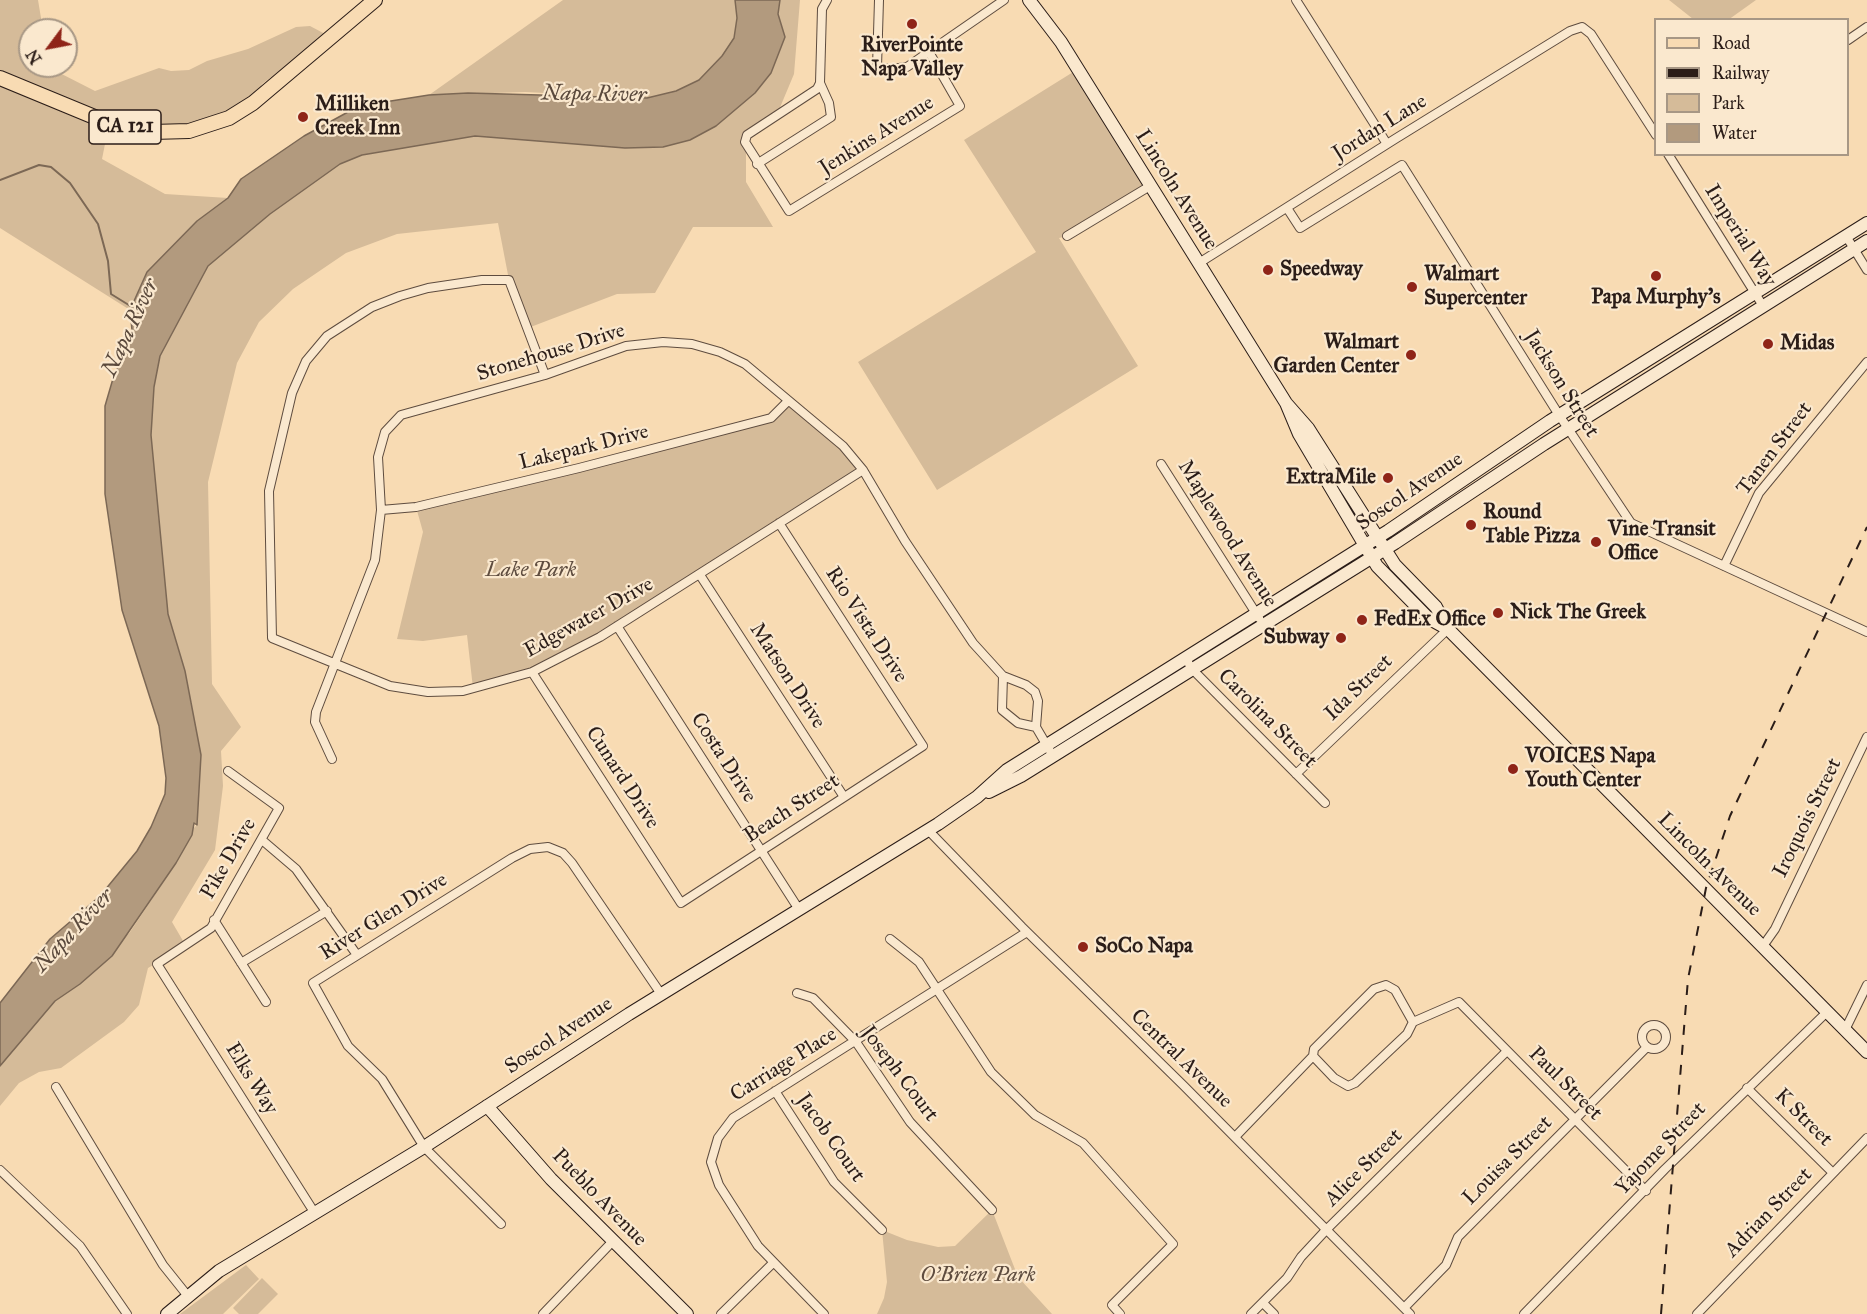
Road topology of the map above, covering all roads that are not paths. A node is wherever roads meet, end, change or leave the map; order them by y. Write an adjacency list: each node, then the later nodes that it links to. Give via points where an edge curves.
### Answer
1 (375, 0): 10 (main road, CA 121, via 253,103 229,118 189,131 152,132 109,123)
2 (827, 0): 11 (street, via 822,9)
3 (879, 0): 9 (street, via 877,67 900,69)
4 (1004, 0): 9 (street)
5 (1029, 0): 16 (main road, Lincoln Avenue, via 1061,42)
6 (1296, 0): 13 (street)
7 (1867, 27): 8 (street)
8 (1849, 39)
9 (929, 52): 15 (street, Jenkins Avenue, via 960,106 789,211)
10 (0, 78)
11 (820, 83): 15 (street, via 814,93 747,135 745,142); 15 (street, via 830,103 831,117)
12 (1654, 132): 13 (street, Jordan Lane, via 1591,34 1582,27)
13 (1387, 144): 17 (street, Jordan Lane)
14 (1669, 156): 25 (street, Imperial Way)
15 (757, 164)
16 (1150, 186): 19 (street); 23 (main road, Lincoln Avenue)
17 (1287, 207): 23 (street, Jordan Lane); 31 (street, Jackson Street, via 1300,228 1402,165)
18 (1867, 223): 20 (main road, Soscol Avenue)
19 (1067, 236)
20 (1846, 236): 22 (street); 25 (main road, Soscol Avenue)
21 (1867, 241): 22 (main road, Soscol Avenue)
22 (1854, 249): 24 (street); 26 (main road, Soscol Avenue)
23 (1199, 263): 30 (main road, Lincoln Avenue)
24 (1867, 270)
25 (1755, 293): 26 (street, Imperial Way); 31 (main road, Soscol Avenue)
26 (1763, 306): 32 (main road, Soscol Avenue)
27 (1867, 362): 41 (street, Tanen Street, via 1759,493)
28 (545, 375): 29 (street, Stonehouse Drive, via 626,346 692,344 745,364); 35 (street, Stonehouse Drive, via 400,416 385,432 378,457); 47 (street, Edgewater Drive, via 509,280 428,288 372,307 327,336 306,361 296,384 269,491 272,638)
29 (788, 401): 34 (street, Stonehouse Drive, via 843,446); 35 (street, Lakepark Drive, via 771,418 416,507)
30 (1286, 403): 37 (main road, Lincoln Avenue, via 1308,428); 38 (main road, Lincoln Avenue, via 1299,434)
31 (1559, 416): 32 (street, Jackson Street); 37 (main road, Soscol Avenue)
32 (1567, 429): 39 (main road, Soscol Avenue); 41 (street, Jackson Street, via 1631,523)
33 (1161, 464): 43 (street, Maplewood Avenue)
34 (862, 470): 36 (street, Edgewater Drive); 50 (street, Stonehouse Drive, via 951,611)
35 (381, 510): 47 (street, Stonehouse Drive, via 375,560)
36 (779, 523): 42 (street, Edgewater Drive); 53 (street, Rio Vista Drive)
37 (1377, 538): 38 (main road, Soscol Avenue); 39 (main road, Lincoln Avenue)
38 (1364, 546): 40 (main road, Lincoln Avenue); 43 (main road, Soscol Avenue)
39 (1385, 549): 40 (main road, Soscol Avenue); 45 (main road, Lincoln Avenue, via 1436,607)
40 (1371, 558): 43 (main road, Soscol Avenue); 45 (main road, Lincoln Avenue, via 1428,618)
41 (1724, 566): 46 (street, Jackson Street)
42 (699, 575): 44 (street, Edgewater Drive); 58 (street, Matson Drive)
43 (1260, 619): 48 (main road, Soscol Avenue)
44 (617, 627): 49 (street, Edgewater Drive); 62 (street, Costa Drive)
45 (1448, 629): 57 (street, Ida Street); 69 (main road, Lincoln Avenue)
46 (1867, 632)
47 (335, 664): 49 (street, Edgewater Drive, via 390,686 428,692 463,691); 55 (street, Stonehouse Drive, via 315,722)
48 (1189, 664): 54 (main road, Soscol Avenue); 57 (street, Carolina Street)
49 (532, 672): 63 (street, Cunard Drive)
50 (1003, 676): 51 (street, Stonehouse Drive, via 1035,692); 51 (street, via 1002,710 1018,723)
51 (1036, 727): 54 (street)
52 (1867, 737): 69 (street, Iroquois Street, via 1775,929)
53 (923, 746): 58 (street, Beach Street)
54 (1050, 750): 60 (main road, Soscol Avenue, via 1007,770 978,797)
55 (332, 759)
56 (228, 771): 61 (street, Pike Drive, via 279,808)
57 (1296, 774): 59 (street, Carolina Street)
58 (844, 797): 62 (street, Beach Street)
59 (1325, 803)
60 (928, 830): 64 (main road, Soscol Avenue); 67 (street, Central Avenue)
61 (262, 840): 65 (street, via 296,869); 66 (street, Pike Drive)
62 (761, 851): 63 (street, Beach Street); 64 (street, Costa Drive)
63 (681, 903)
64 (798, 908): 76 (main road, Soscol Avenue)
65 (327, 911): 70 (street); 71 (street)
66 (214, 921): 71 (street); 72 (street, Pike Drive, via 205,933)
67 (1027, 932): 74 (street, Carriage Place); 91 (street, Central Avenue)
68 (890, 939): 74 (street, via 919,962)
69 (1763, 946): 78 (main road, Lincoln Avenue)
70 (357, 955): 76 (street, River Glen Drive, via 512,858 530,849 548,847 563,853 572,863); 93 (street, River Glen Drive, via 313,983 348,1046 382,1079)
71 (242, 963): 77 (street)
72 (157, 964): 98 (street, Elks Way)
73 (1867, 986): 80 (street)
74 (938, 989): 81 (street, Carriage Place); 113 (street, via 991,1072 1035,1115 1083,1143 1173,1244 1112,1305)
75 (797, 993): 81 (street, Joseph Court, via 813,998)
76 (661, 994): 89 (main road, Soscol Avenue)
77 (266, 1002)
78 (1827, 1012): 80 (main road, Lincoln Avenue); 87 (street, Yajome Street)
79 (1413, 1022): 83 (street, Paul Street, via 1459,1002); 85 (street, via 1407,1034 1348,1086 1334,1078); 85 (street, via 1395,990 1386,985 1374,989 1314,1049)
80 (1845, 1030): 84 (main road, Lincoln Avenue)
81 (856, 1042): 88 (street, Carriage Place); 97 (street, Joseph Court, via 909,1122)
82 (1647, 1047): 90 (street, Louisa Street)
83 (1507, 1051): 90 (street, Paul Street); 101 (street, Alice Street)
84 (1867, 1052)
85 (1313, 1056): 91 (street)
86 (56, 1087): 104 (street, via 164,1265)
87 (1748, 1088): 95 (street, K Street); 96 (street, Yajome Street)
88 (775, 1091): 100 (street, Jacob Court, via 834,1182); 103 (street, Carriage Place, via 733,1118 716,1144 711,1162 719,1185)
89 (487, 1106): 93 (main road, Soscol Avenue); 102 (main road, Pueblo Avenue, via 551,1179)
90 (1575, 1120): 96 (street, Paul Street); 106 (street, Louisa Street, via 1458,1237 1446,1265)
91 (1235, 1137): 101 (street, Central Avenue)
92 (1867, 1138): 95 (street, Adrian Street)
93 (424, 1147): 98 (main road, Soscol Avenue); 99 (street, River Glen Drive)
94 (0, 1170): 107 (street, via 80,1246)
95 (1833, 1173): 117 (street, Adrian Street)
96 (1646, 1191): 116 (street, Yajome Street)
97 (992, 1210)
98 (314, 1212): 104 (main road, Soscol Avenue)
99 (501, 1224)
100 (882, 1230)
101 (1326, 1230): 105 (street, Alice Street); 106 (street, Central Avenue)
102 (614, 1241): 109 (street); 110 (main road, Pueblo Avenue)
103 (772, 1263): 111 (street); 112 (street, Carriage Place)
104 (187, 1295): 108 (main road, Soscol Avenue)
105 (1263, 1303): 114 (street, Alice Street); 115 (street)
106 (1407, 1311)
107 (127, 1314)
108 (167, 1314)
109 (543, 1314)
110 (687, 1314)
111 (722, 1314)
112 (824, 1314)
113 (1120, 1314)
114 (1251, 1314)
115 (1274, 1314)
116 (1524, 1314)
117 (1697, 1314)

